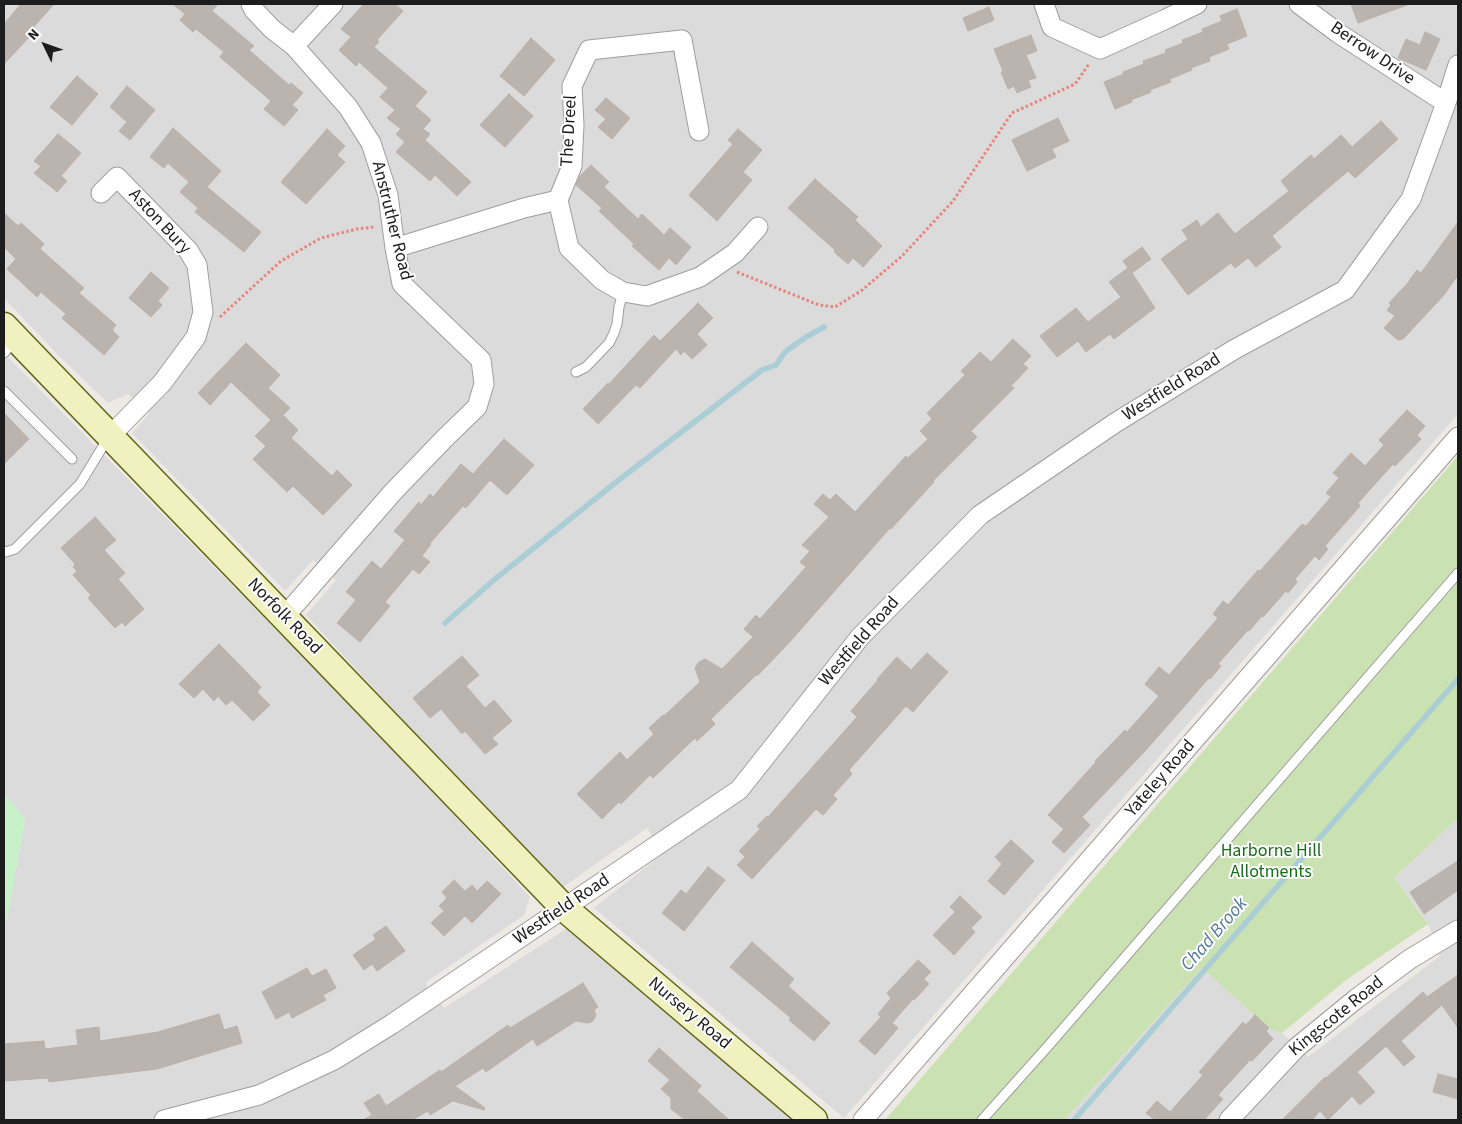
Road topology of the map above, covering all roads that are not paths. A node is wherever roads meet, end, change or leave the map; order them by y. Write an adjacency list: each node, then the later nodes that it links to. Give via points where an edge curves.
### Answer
1 (251, 4): 6 (street, Anstruther Road, via 272,29)
2 (333, 4): 6 (street)
3 (1044, 4): 4 (street, via 1052,27 1100,49)
4 (1197, 4)
5 (1299, 4): 8 (street, Berrow Drive)
6 (294, 46): 13 (street, Anstruther Road, via 348,107 371,143 388,195)
7 (1458, 65): 8 (street, Westfield Road)
8 (1446, 103): 24 (street, Westfield Road, via 1412,199 1345,290 1235,349 1115,423 980,515 860,637 739,790)
9 (699, 131): 11 (street, The Dreel, via 682,40 589,50 572,86 572,166)
10 (101, 193): 18 (street, Aston Bury, via 116,177 188,250 197,264 203,312 196,337 162,383)
11 (558, 200): 13 (street); 14 (street, via 569,248 602,280)
12 (758, 227): 14 (street, via 735,253 700,277 646,296)
13 (395, 248): 23 (street, Anstruther Road, via 402,284 481,360 484,384 477,407 393,492)
14 (623, 292): 16 (lane, via 617,324 609,343 586,367)
15 (8, 340): 18 (main road, Norfolk Road)
16 (576, 372)
17 (4, 391): 20 (lane)
18 (110, 436): 21 (lane, via 80,484 15,549); 23 (main road, Norfolk Road)
19 (1458, 437): 28 (street, Yateley Road)
20 (72, 460)
21 (4, 551)
22 (1458, 573): 29 (lane)
23 (284, 617): 24 (main road, Norfolk Road)
24 (564, 908): 26 (street, Westfield Road, via 334,1060 259,1095); 27 (main road, Nursery Road)
25 (1458, 930): 30 (street, Kingscote Road, via 1402,965 1296,1048)
26 (164, 1120)
27 (814, 1120)
28 (863, 1120)
29 (982, 1120)
30 (1229, 1120)

